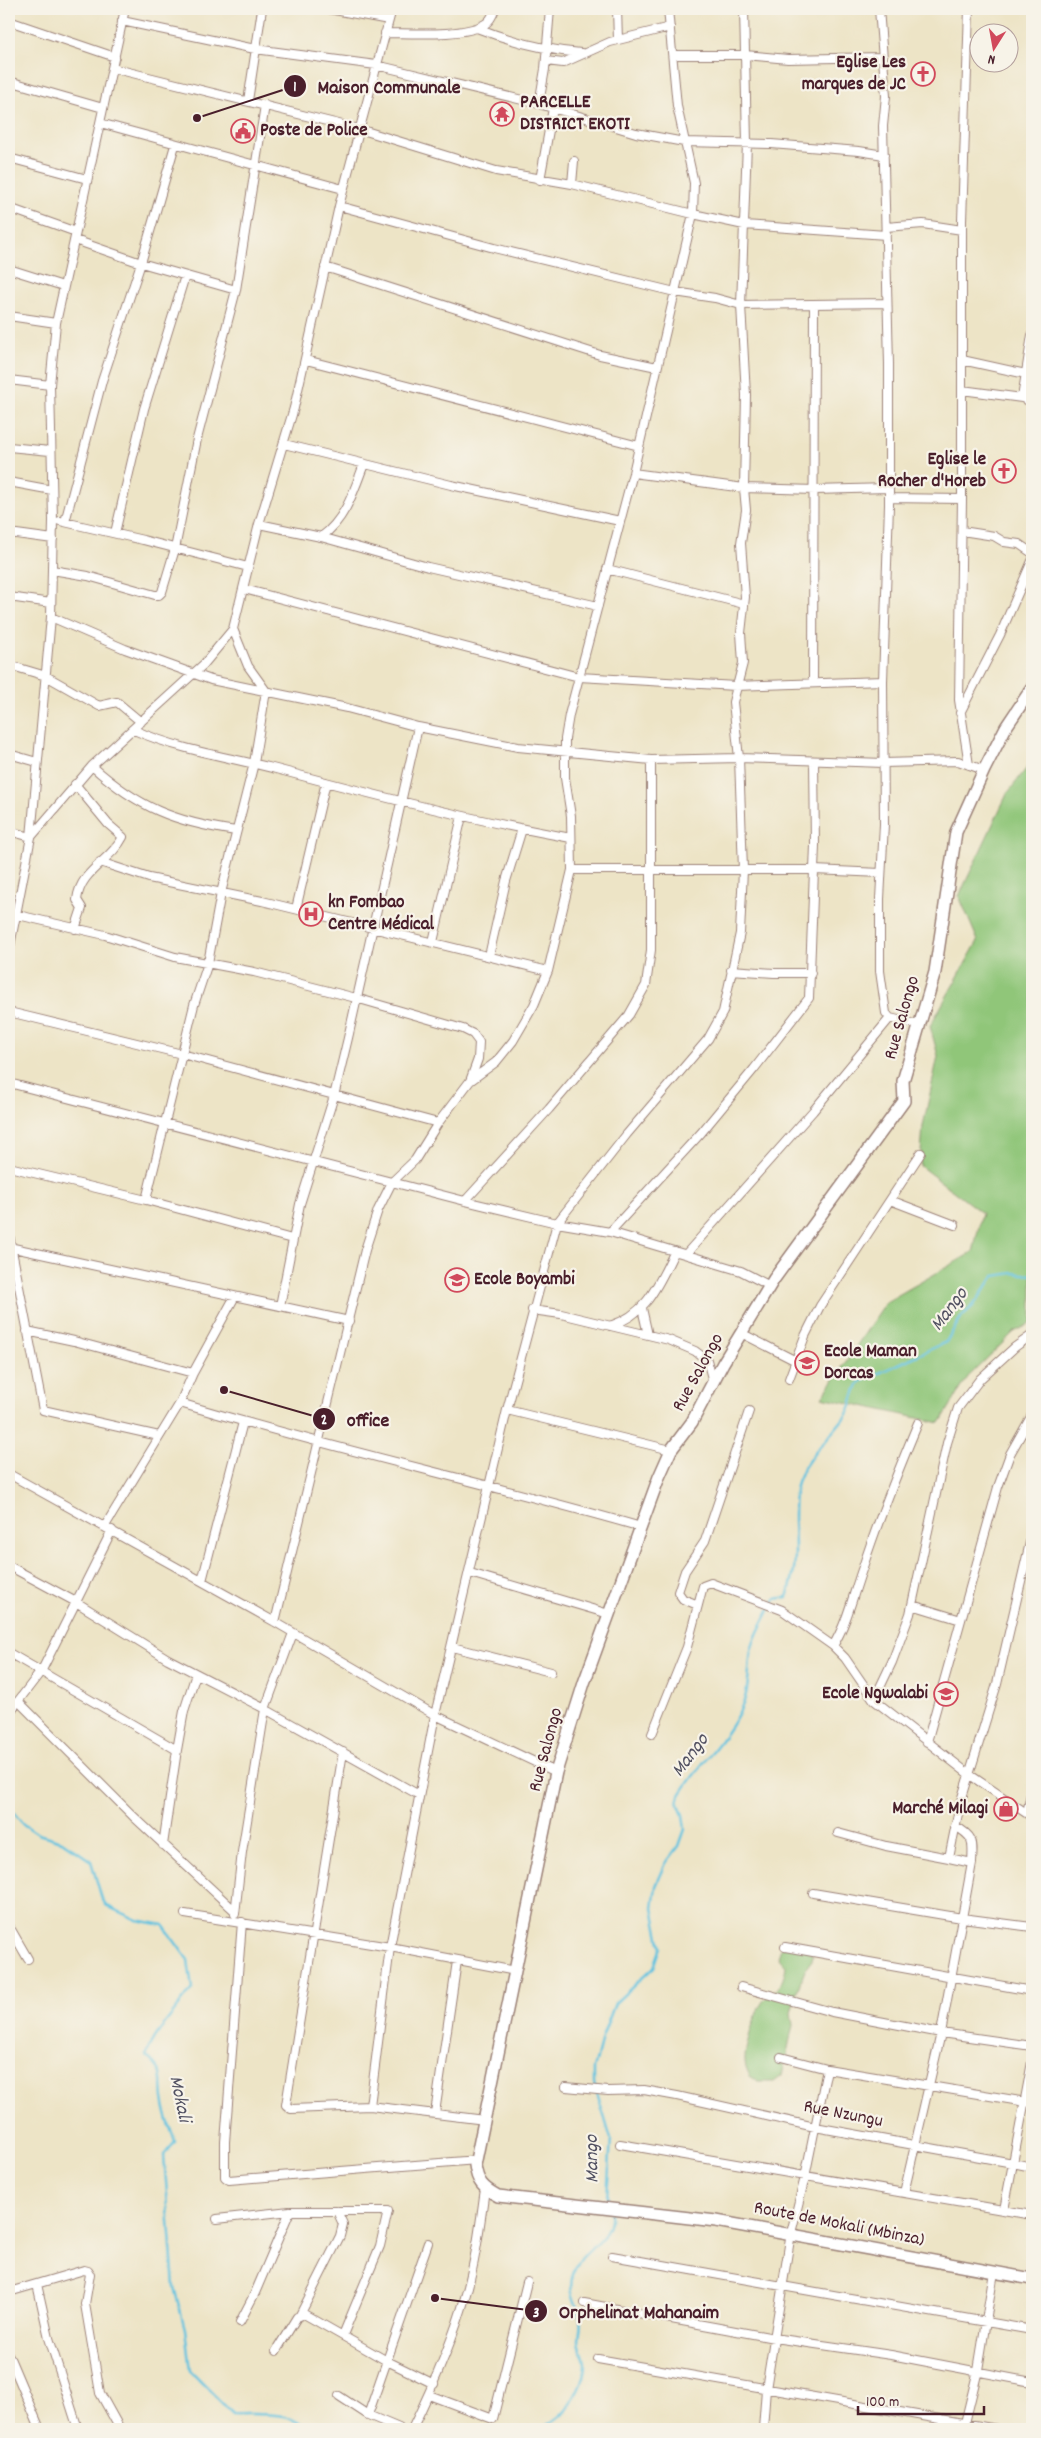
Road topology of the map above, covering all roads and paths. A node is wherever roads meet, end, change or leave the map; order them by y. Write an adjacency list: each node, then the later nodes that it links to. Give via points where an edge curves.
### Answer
1 (125, 9): 14 (street)
2 (262, 9): 19 (street)
3 (329, 9): 12 (street)
4 (392, 9): 12 (street)
5 (495, 9): 16 (street, via 487,23)
6 (550, 9): 20 (street)
7 (617, 9): 18 (street)
8 (668, 9): 15 (street)
9 (744, 9): 23 (street)
10 (879, 9): 25 (street)
11 (969, 9): 52 (street)
12 (389, 20): 17 (street)
13 (9, 21): 24 (street)
14 (122, 21): 19 (street); 24 (street)
15 (670, 27): 18 (street); 22 (street)
16 (477, 28): 17 (street); 20 (street)
17 (385, 33): 27 (street)
18 (618, 40): 21 (street)
19 (255, 49): 27 (street); 30 (street)
20 (548, 49): 21 (street); 26 (street)
21 (581, 53): 26 (street, via 563,63)
22 (674, 55): 23 (street); 37 (street, via 677,106)
23 (745, 55): 25 (street, via 788,59); 38 (street)
24 (115, 57): 28 (street)
25 (883, 57): 40 (street, via 886,96)
26 (546, 61): 31 (street)
27 (376, 65): 31 (street); 36 (street)
28 (112, 68): 30 (street); 33 (street)
29 (9, 81): 33 (street)
30 (248, 101): 32 (street)
31 (539, 104): 34 (street)
32 (265, 105): 36 (street); 43 (street)
33 (103, 108): 35 (street)
34 (553, 108): 37 (street, via 636,133); 45 (street)
35 (100, 123): 39 (street); 44 (street)
36 (359, 128): 45 (street, via 496,171); 47 (street)
37 (684, 142): 38 (street); 50 (street, via 694,183)
38 (747, 143): 40 (street, via 833,148); 51 (street)
39 (175, 145): 43 (street); 55 (street)
40 (884, 155): 53 (street)
41 (9, 158): 44 (street)
42 (574, 161): 46 (street)
43 (254, 165): 47 (street); 60 (street)
44 (87, 179): 54 (street)
45 (540, 180): 46 (street)
46 (572, 184): 50 (street)
47 (343, 189): 48 (street)
48 (339, 206): 56 (street); 61 (street)
49 (9, 208): 54 (street)
50 (693, 214): 51 (street); 61 (street)
51 (744, 225): 53 (street); 64 (street)
52 (962, 230): 53 (street, via 923,224); 69 (street)
53 (886, 231): 62 (street)
54 (75, 236): 55 (street); 59 (street)
55 (141, 263): 58 (street); 92 (street, via 102,381)
56 (325, 267): 68 (street); 70 (street, via 591,352)
57 (9, 269): 59 (street)
58 (185, 276): 60 (street); 96 (street, via 144,409)
59 (63, 286): 66 (street)
60 (236, 290): 99 (street, via 197,439)
61 (675, 292): 64 (street); 70 (street)
62 (887, 303): 63 (street); 85 (street)
63 (814, 304): 64 (street); 87 (street)
64 (741, 305): 84 (street, via 746,395)
65 (9, 316): 66 (street)
66 (56, 324): 73 (street)
67 (1032, 335): 71 (street)
68 (306, 360): 77 (street); 78 (street)
69 (962, 360): 71 (street); 74 (street)
70 (658, 367): 78 (street)
71 (1026, 374): 75 (street)
72 (9, 380): 73 (street)
73 (50, 385): 80 (street)
74 (962, 390): 75 (street); 89 (street)
75 (1022, 398): 76 (street)
76 (1032, 402)
77 (284, 444): 81 (street); 93 (street)
78 (639, 446): 82 (street)
79 (9, 447): 80 (street)
80 (50, 451): 86 (street)
81 (364, 464): 91 (street); 97 (street, via 349,502 330,531)
82 (633, 473): 84 (street); 91 (street)
83 (9, 482): 86 (street)
84 (744, 488): 87 (street); 108 (street, via 746,510 741,543)
85 (888, 488): 87 (street); 88 (street)
86 (52, 490): 90 (street)
87 (815, 490): 117 (street)
88 (888, 498): 89 (street); 116 (street)
89 (962, 500): 94 (street)
90 (53, 520): 92 (street); 98 (street)
91 (620, 521): 103 (street)
92 (65, 522): 96 (street)
93 (260, 524): 97 (street); 102 (street)
94 (962, 531): 100 (street, via 994,536 1004,542 1019,544); 121 (street)
95 (9, 533): 98 (street)
96 (115, 533): 99 (street)
97 (321, 537): 109 (street, via 428,567)
98 (53, 539): 104 (street)
99 (175, 549): 102 (street); 104 (street, via 159,595)
100 (1032, 553)
101 (1032, 561): 121 (street, via 1000,635)
102 (248, 567): 105 (street)
103 (607, 569): 108 (street); 109 (street)
104 (52, 570): 107 (street)
105 (244, 589): 111 (street); 115 (street)
106 (9, 597): 107 (street)
107 (51, 603): 110 (street)
108 (744, 604): 118 (street, via 741,633 743,663)
109 (598, 606): 115 (street)
110 (51, 617): 113 (street, via 125,650); 114 (street)
111 (233, 629): 113 (street, via 204,664); 120 (street, via 248,666)
112 (9, 665): 114 (street)
113 (191, 674): 120 (street); 122 (street)
114 (46, 676): 122 (street, via 96,705 117,702); 129 (street)
115 (579, 677): 118 (street); 125 (street, via 569,715)
116 (883, 682): 117 (street); 131 (street)
117 (813, 683): 118 (street)
118 (736, 686): 127 (street, via 733,702)
119 (1032, 688): 135 (street, Rue Salongo, via 1006,727)
120 (266, 691): 123 (street); 132 (street)
121 (960, 713): 133 (street)
122 (141, 722): 124 (street)
123 (418, 726): 125 (street, via 518,747); 138 (street)
124 (134, 730): 132 (street, via 185,749); 134 (street)
125 (566, 751): 128 (street); 144 (street, via 565,778)
126 (9, 754): 129 (street)
127 (739, 758): 128 (street); 130 (street); 147 (street)
128 (652, 760): 149 (street)
129 (37, 762): 143 (street)
130 (814, 762): 131 (street); 148 (street)
131 (884, 762): 133 (street, via 958,762); 150 (street)
132 (254, 764): 136 (street); 142 (street)
133 (969, 765): 135 (street)
134 (92, 766): 137 (street); 142 (street, via 153,810 176,820)
135 (984, 770): 166 (street, Rue Salongo, via 956,832 935,972)
136 (326, 782): 138 (street); 152 (street)
137 (75, 784): 143 (street); 145 (street, via 123,837)
138 (402, 802): 139 (street); 154 (street)
139 (462, 816): 140 (street); 156 (street)
140 (522, 830): 144 (street); 158 (street, via 506,881)
141 (9, 831): 143 (street)
142 (236, 832): 151 (street)
143 (31, 836): 153 (street)
144 (571, 838): 146 (street)
145 (100, 862): 151 (street, via 149,878); 155 (street, via 86,877 78,893 77,900 82,908)
146 (572, 870): 149 (street); 161 (street)
147 (743, 870): 148 (street); 149 (street); 160 (street, via 740,928)
148 (814, 870): 150 (street); 162 (street)
149 (652, 871): 178 (street, via 650,967 639,1001 549,1109)
150 (881, 872): 165 (street, via 880,971 886,1013)
151 (221, 893): 152 (street); 159 (street)
152 (296, 909): 154 (street)
153 (12, 914): 155 (street); 157 (street)
154 (372, 927): 156 (street); 163 (street)
155 (75, 929): 159 (street)
156 (433, 942): 158 (street)
157 (9, 951)
158 (489, 956): 161 (street)
159 (208, 963): 163 (street); 167 (street)
160 (732, 970): 162 (street); 180 (street, via 723,1012 708,1039)
161 (548, 971): 168 (street, via 534,1005 513,1041 496,1062)
162 (811, 973): 182 (street, via 806,1004 701,1133)
163 (356, 998): 168 (street, via 473,1034 479,1050); 170 (street)
164 (9, 1012): 167 (street)
165 (890, 1018): 166 (street); 187 (street)
166 (919, 1025): 188 (street, Rue Salongo, via 903,1081 905,1094 901,1106)
167 (182, 1054): 170 (street); 171 (street)
168 (470, 1081): 172 (street)
169 (9, 1083): 171 (street)
170 (334, 1096): 172 (street); 174 (street)
171 (164, 1122): 174 (street); 177 (street)
172 (438, 1123): 176 (street, via 415,1160)
173 (921, 1153): 179 (street)
174 (313, 1161): 176 (street); 184 (street)
175 (9, 1166): 177 (street)
176 (392, 1182): 178 (street); 193 (street, via 378,1210 365,1250)
177 (146, 1200): 184 (street)
178 (465, 1200): 180 (street)
179 (890, 1200): 181 (street); 199 (street, via 820,1306)
180 (557, 1223): 182 (street); 192 (street)
181 (955, 1225)
182 (610, 1232): 186 (street)
183 (9, 1235): 185 (street)
184 (292, 1239): 190 (street)
185 (10, 1247): 189 (street); 195 (street)
186 (675, 1250): 187 (street); 191 (street)
187 (686, 1254): 188 (street, via 741,1271)
188 (770, 1286): 196 (street, Rue Salongo)
189 (234, 1298): 190 (street); 200 (street)
190 (280, 1306): 193 (street)
191 (642, 1308): 194 (street, via 633,1317); 198 (street)
192 (532, 1310): 194 (street); 204 (street)
193 (349, 1321): 210 (street)
194 (610, 1326): 198 (street)
195 (27, 1331): 200 (street); 209 (street, via 43,1410)
196 (741, 1332): 199 (street); 202 (street, Rue Salongo)
197 (1032, 1334): 222 (street, via 980,1379 958,1408 946,1443)
198 (648, 1335): 202 (street, via 684,1345 702,1355 707,1360)
199 (796, 1361): 201 (street)
200 (193, 1373): 203 (street)
201 (789, 1379)
202 (713, 1382): 211 (street, Rue Salongo, via 692,1422)
203 (180, 1403): 207 (street); 209 (street)
204 (507, 1410): 211 (street); 213 (street)
205 (749, 1411): 221 (street, via 705,1541 686,1571 678,1592 684,1599)
206 (1032, 1415): 224 (street, via 1010,1454 998,1487)
207 (243, 1422): 210 (street); 219 (street)
208 (918, 1423): 227 (street, via 862,1568 850,1612)
209 (159, 1436): 215 (street)
210 (320, 1444): 213 (street); 225 (street)
211 (671, 1450): 214 (street, Rue Salongo)
212 (9, 1474): 215 (street)
213 (489, 1485): 214 (street); 218 (street)
214 (641, 1527): 223 (street, Rue Salongo)
215 (108, 1528): 219 (street); 220 (street)
216 (1032, 1534): 243 (street, via 997,1684)
217 (9, 1566): 220 (street)
218 (470, 1573): 223 (street); 228 (street)
219 (202, 1581): 225 (street)
220 (76, 1602): 230 (street); 232 (street)
221 (698, 1605): 227 (street, via 703,1586 712,1583 782,1610); 238 (street, via 687,1647)
222 (912, 1605): 224 (street); 233 (street, via 892,1662)
223 (609, 1614): 242 (street, Rue Salongo)
224 (961, 1620): 239 (street)
225 (275, 1622): 226 (street)
226 (293, 1633): 235 (street); 237 (street)
227 (834, 1646): 233 (street)
228 (452, 1647): 231 (street); 237 (street)
229 (9, 1653): 230 (street)
230 (42, 1670): 234 (street); 240 (street)
231 (551, 1672)
232 (196, 1674): 235 (street); 240 (street, via 184,1710)
233 (874, 1700): 239 (street)
234 (18, 1702): 236 (street); 249 (street)
235 (265, 1709): 241 (street); 253 (street)
236 (9, 1713)
237 (435, 1715): 242 (street); 245 (street)
238 (652, 1734)
239 (927, 1742): 243 (street)
240 (178, 1750): 249 (street)
241 (343, 1752): 245 (street); 259 (street)
242 (556, 1772): 264 (street, Rue Salongo)
243 (970, 1775): 246 (street); 247 (street)
244 (1032, 1789): 246 (street)
245 (419, 1795): 260 (street)
246 (1030, 1815)
247 (954, 1826): 250 (street); 251 (street, via 969,1835 973,1842)
248 (838, 1833): 250 (street)
249 (163, 1845): 253 (street)
250 (949, 1858): 251 (street)
251 (972, 1863): 255 (street)
252 (813, 1893): 255 (street)
253 (235, 1911): 256 (street)
254 (185, 1914): 256 (street)
255 (962, 1918): 258 (street); 265 (street)
256 (238, 1922): 259 (street); 282 (street, via 225,2177 229,2180)
257 (9, 1926): 262 (street)
258 (1032, 1926)
259 (313, 1934): 260 (street); 276 (street, via 286,2105 291,2109)
260 (390, 1947): 263 (street); 276 (street)
261 (784, 1947): 265 (street)
262 (28, 1959)
263 (457, 1961): 264 (street); 277 (street)
264 (516, 1971): 278 (street, Rue Salongo)
265 (950, 1978): 267 (street); 268 (street)
266 (740, 1987): 268 (street, via 832,2012)
267 (1032, 1991)
268 (941, 2033): 269 (street); 274 (street)
269 (1032, 2046)
270 (781, 2057): 272 (street)
271 (1032, 2062): 275 (street)
272 (827, 2069): 274 (street); 279 (street)
273 (566, 2086): 279 (street, Rue Nzungu, via 608,2091 644,2090)
274 (929, 2087): 275 (street); 281 (street)
275 (1029, 2103): 283 (street)
276 (370, 2106): 277 (street)
277 (435, 2114): 278 (street)
278 (485, 2120): 282 (street)
279 (815, 2127): 281 (street, Rue Nzungu); 285 (street)
280 (620, 2144): 285 (street)
281 (915, 2145): 283 (street, Rue Nzungu); 287 (street)
282 (476, 2160): 286 (street, via 477,2178)
283 (1013, 2164): 284 (street, Rue Nzungu); 288 (street)
284 (1032, 2167)
285 (805, 2177): 287 (street); 293 (street)
286 (485, 2189): 293 (street, Route de Mokali (Mbinza), via 498,2196 516,2199 638,2210); 315 (street, via 466,2294)
287 (904, 2193): 288 (street)
288 (1004, 2210): 291 (street)
289 (290, 2211): 290 (street); 292 (street); 304 (street)
290 (338, 2211): 303 (street, via 343,2224 340,2236); 307 (street, via 388,2211 380,2246)
291 (1032, 2215)
292 (217, 2219)
293 (791, 2234): 296 (street, Route de Mokali (Mbinza)); 300 (street)
294 (428, 2243): 312 (street)
295 (612, 2256): 300 (street)
296 (994, 2272): 297 (street, Route de Mokali (Mbinza)); 305 (street)
297 (1032, 2279)
298 (528, 2282): 317 (street, via 493,2419)
299 (37, 2284): 301 (street); 323 (street, via 50,2343); 324 (street, via 84,2270 90,2274 85,2304 100,2393)
300 (782, 2284): 305 (street); 308 (street)
301 (9, 2292)
302 (584, 2303): 308 (street)
303 (300, 2315): 307 (street, via 304,2314); 309 (street)
304 (240, 2322)
305 (987, 2322): 306 (street); 313 (street)
306 (1032, 2330)
307 (343, 2335): 312 (street)
308 (774, 2338): 313 (street); 316 (street)
309 (276, 2351)
310 (9, 2356): 322 (street)
311 (598, 2359): 316 (street)
312 (388, 2361): 315 (street); 319 (street)
313 (978, 2370): 314 (street); 320 (street)
314 (1032, 2382)
315 (434, 2384): 317 (street)
316 (766, 2389): 320 (street); 326 (street)
317 (429, 2395): 325 (street)
318 (339, 2396): 319 (street)
319 (368, 2415): 321 (street)
320 (964, 2427): 327 (street)
321 (399, 2428)
322 (40, 2429)
323 (78, 2429)
324 (120, 2429)
325 (412, 2429)
326 (762, 2429)
327 (997, 2429)

